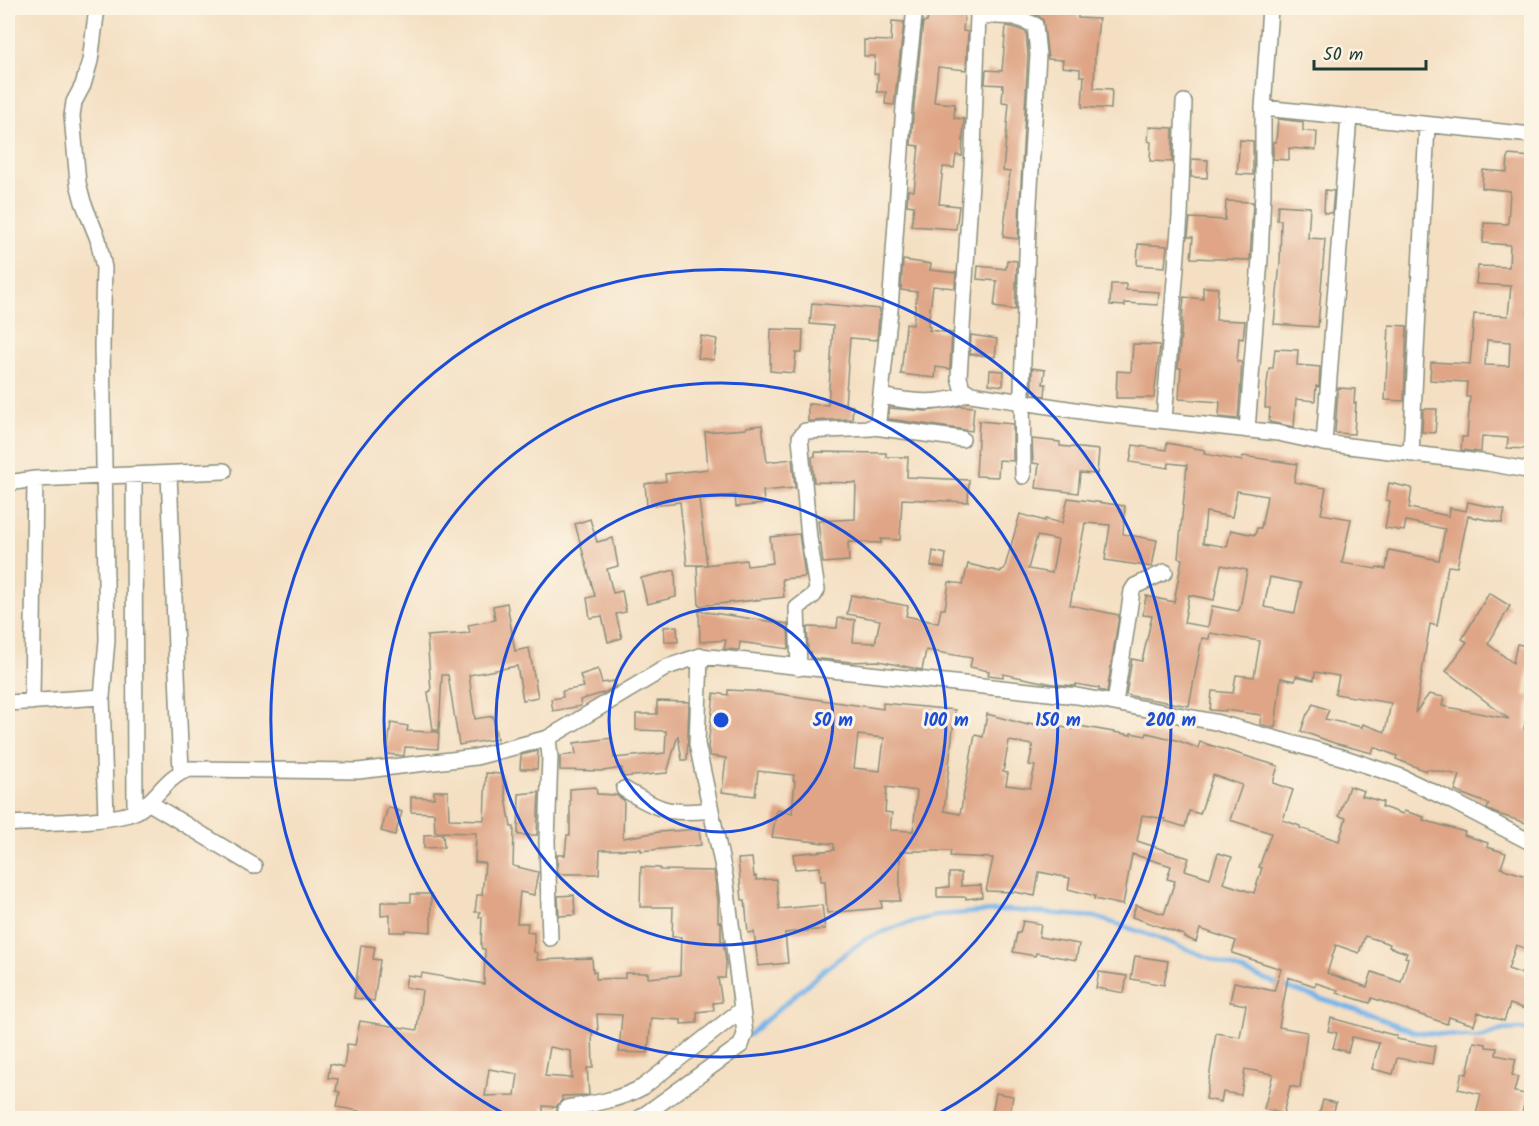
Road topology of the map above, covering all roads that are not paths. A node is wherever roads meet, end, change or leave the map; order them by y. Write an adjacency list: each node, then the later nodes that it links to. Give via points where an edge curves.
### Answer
1 (97, 8): 22 (street, via 90,61 72,116 78,183 104,268)
2 (915, 8): 10 (street)
3 (1270, 8): 5 (street)
4 (1184, 102): 12 (street, via 1180,216)
5 (1263, 108): 6 (street); 14 (street, via 1263,192)
6 (1349, 116): 7 (street); 16 (street)
7 (1427, 125): 8 (street); 17 (street)
8 (1532, 135)
9 (968, 393): 10 (street, via 944,401 906,401); 11 (street); 11 (street, via 959,377 978,15 1015,17 1035,25 1038,55)
10 (881, 396): 13 (street)
11 (1022, 402): 12 (street); 23 (street)
12 (1164, 420): 14 (street)
13 (874, 427): 15 (street); 28 (street, via 805,431 801,435 817,590 797,609)
14 (1247, 430): 16 (street)
15 (962, 439)
16 (1324, 443): 17 (street)
17 (1411, 454): 19 (street)
18 (224, 471): 20 (street)
19 (1532, 471)
20 (169, 474): 21 (street); 34 (street)
21 (134, 475): 22 (street); 38 (street)
22 (104, 476): 24 (street); 29 (street, via 106,640)
23 (1023, 476)
24 (35, 479): 25 (street); 30 (street)
25 (8, 483)
26 (1165, 572): 32 (street, via 1132,591)
27 (700, 656): 28 (street); 33 (street, via 667,667); 37 (street, via 697,744)
28 (799, 668): 32 (street)
29 (102, 697): 30 (street); 39 (street)
30 (32, 702): 31 (street)
31 (8, 703)
32 (1114, 703): 41 (street, via 1215,722 1356,761 1427,788)
33 (548, 738): 34 (street, via 476,757 358,771); 43 (street)
34 (181, 772): 36 (street)
35 (624, 789): 37 (street, via 663,810)
36 (148, 802): 38 (street); 42 (street)
37 (711, 810): 44 (street, via 725,877)
38 (135, 812): 39 (street)
39 (106, 817): 40 (street)
40 (8, 824)
41 (1532, 843)
42 (254, 866)
43 (550, 938)
44 (742, 1012): 45 (street, via 643,1087); 46 (street, via 745,1034 741,1045)
45 (565, 1114)
46 (640, 1119)

